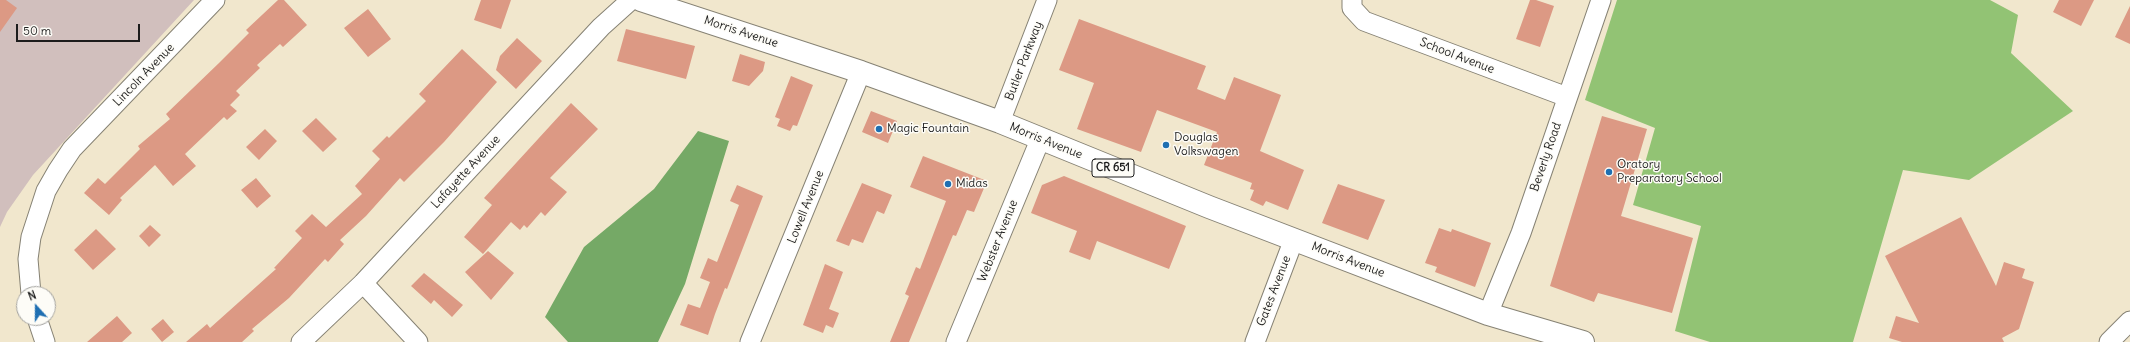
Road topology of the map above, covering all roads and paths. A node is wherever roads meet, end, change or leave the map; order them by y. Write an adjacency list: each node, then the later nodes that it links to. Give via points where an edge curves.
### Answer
1 (215, 0): 13 (street, Lincoln Avenue, via 72,149 46,191 31,237 28,259)
2 (631, 0): 12 (street, Lafayette Avenue, via 601,27)
3 (641, 0): 7 (main road, Morris Avenue / CR 651)
4 (1047, 0): 9 (street, Butler Parkway)
5 (1601, 0): 8 (street, Beverly Road)
6 (1352, 4): 8 (street, School Avenue, via 1364,20)
7 (861, 72): 9 (main road, Morris Avenue / CR 651); 20 (street, Lowell Avenue)
8 (1567, 97): 14 (street, Beverly Road, via 1521,232)
9 (1000, 122): 10 (main road, Morris Avenue / CR 651)
10 (1040, 140): 11 (main road, Morris Avenue / CR 651); 21 (street, Webster Avenue)
11 (1294, 239): 14 (main road, Morris Avenue / CR 651); 22 (street, Gates Avenue)
12 (364, 283): 18 (street, Lafayette Avenue); 19 (street)
13 (30, 286)
14 (1488, 314): 23 (main road, Morris Avenue / CR 651)
15 (2130, 321): 24 (street)
16 (40, 326): 17 (street)
17 (45, 342)
18 (301, 342)
19 (418, 342)
20 (750, 342)
21 (956, 342)
22 (1255, 342)
23 (1583, 342)
24 (2110, 342)

